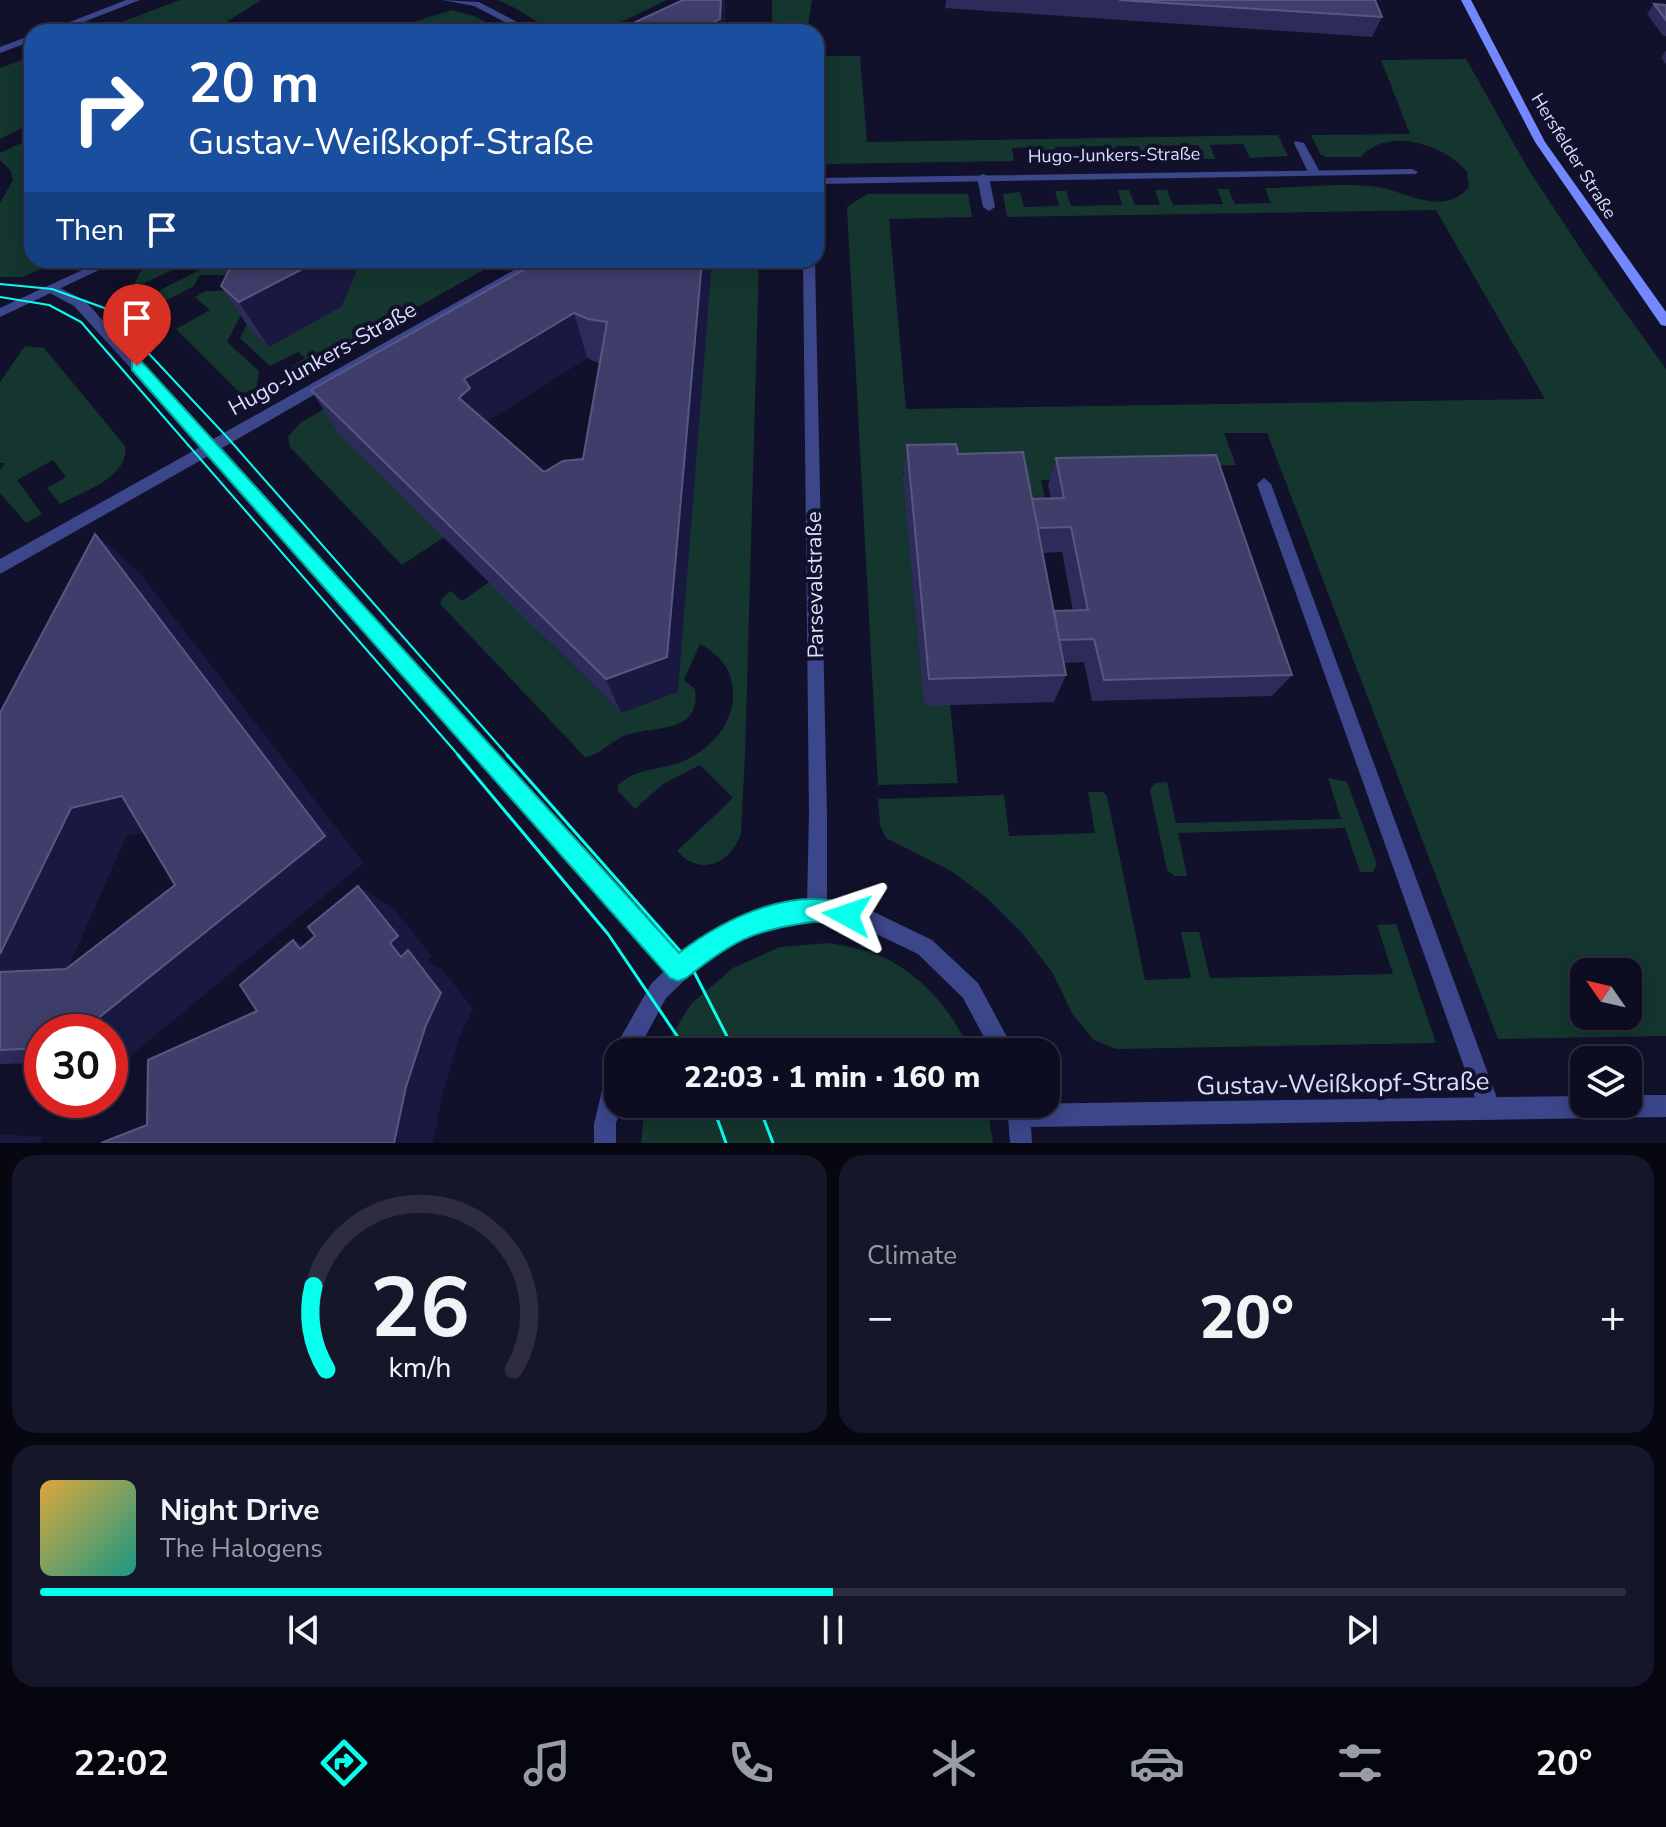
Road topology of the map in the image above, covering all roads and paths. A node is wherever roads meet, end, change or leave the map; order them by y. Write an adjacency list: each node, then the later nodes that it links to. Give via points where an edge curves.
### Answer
1 (135, 0): 4 (street)
2 (447, 0): 5 (street, via 476,4)
3 (1466, 0): 19 (main road, Hersfelder Straße, via 1540,142)
4 (70, 24)
5 (515, 24)
6 (24, 41): 7 (street)
7 (0, 50)
8 (1299, 143): 9 (street)
9 (1314, 172): 10 (street, Hugo-Junkers-Straße); 11 (street, Hugo-Junkers-Straße)
10 (1412, 172)
11 (983, 177): 12 (street, Hugo-Junkers-Straße); 13 (street)
12 (824, 181)
13 (989, 207)
14 (97, 268): 17 (street)
15 (527, 268): 20 (street, Hugo-Junkers-Straße)
16 (809, 268): 23 (street, Parsevalstraße)
17 (52, 289): 18 (street); 20 (street, via 79,303)
18 (0, 313)
19 (1666, 322)
20 (211, 446): 22 (street, Hugo-Junkers-Straße); 24 (street)
21 (1264, 484): 28 (street)
22 (0, 567)
23 (817, 910): 24 (street, via 756,920 721,936); 26 (street, via 878,920 920,942 981,1003)
24 (678, 969): 25 (street, via 655,996)
25 (632, 1038)
26 (997, 1038)
27 (1666, 1106): 28 (street, Gustav-Weißkopf-Straße)
28 (1490, 1109): 29 (street, Gustav-Weißkopf-Straße)
29 (1060, 1110)
30 (606, 1118): 32 (street)
31 (1020, 1118): 33 (street)
32 (605, 1143)
33 (1021, 1143)

